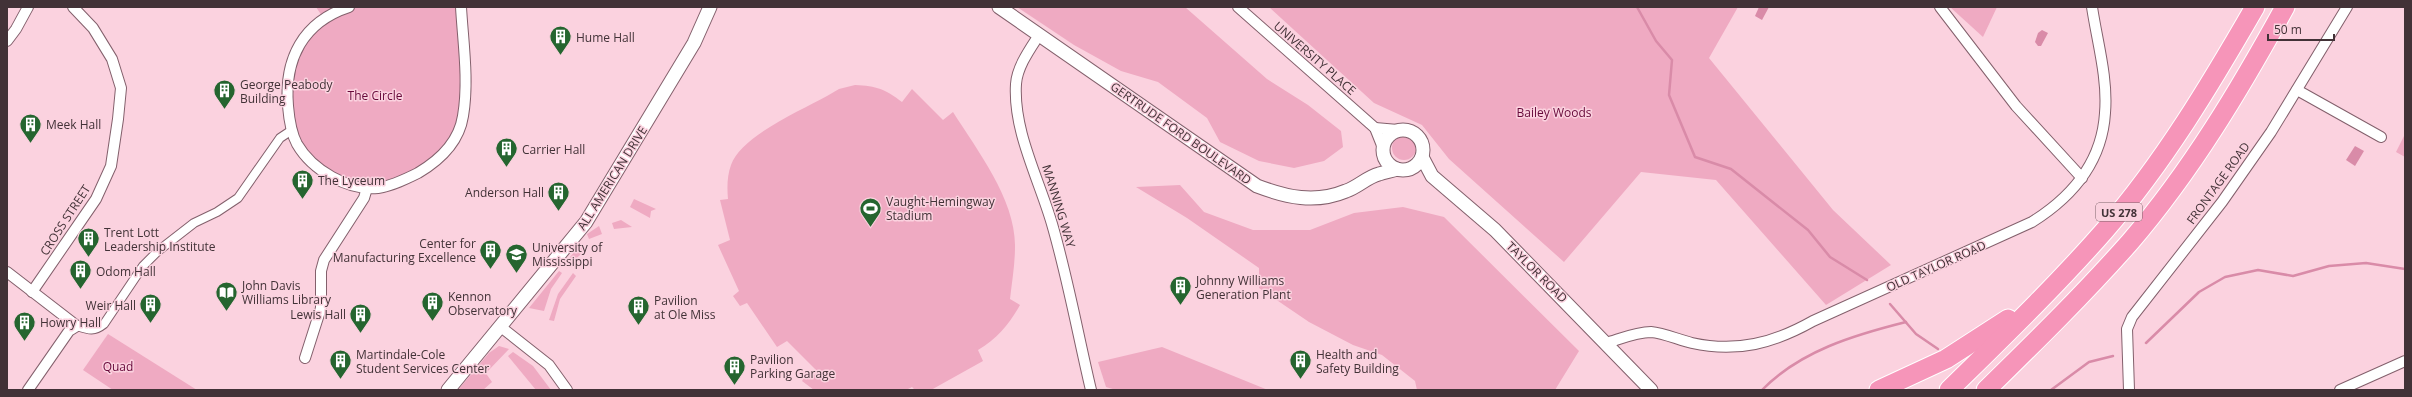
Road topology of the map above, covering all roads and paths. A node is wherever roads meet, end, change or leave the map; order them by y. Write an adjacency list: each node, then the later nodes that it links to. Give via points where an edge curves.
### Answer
1 (28, 7): 14 (street)
2 (73, 7): 29 (street, CROSS STREET, via 92,28 112,59 121,88 111,166 96,200)
3 (349, 7): 17 (street, via 312,28 290,62 286,86)
4 (461, 7): 26 (street, via 465,92 463,117 450,149 429,167 402,181 379,188)
5 (710, 7): 32 (street, ALL AMERICAN DRIVE, via 694,42 601,200)
6 (1000, 7): 13 (street, GERTRUDE FORD BOULEVARD)
7 (1238, 7): 16 (street, UNIVERSITY PLACE)
8 (1940, 7): 25 (street, via 2016,106)
9 (2092, 7): 25 (street, OLD TAYLOR ROAD, via 2104,83 2105,112 2101,138)
10 (2255, 7): 28 (highway, US 278, via 2205,94 2158,163 2106,229)
11 (2285, 7): 30 (highway, US 278, via 2226,109 2179,180 2130,241)
12 (2347, 7): 15 (street, FRONTAGE ROAD)
13 (1039, 35): 23 (street, GERTRUDE FORD BOULEVARD, via 1257,186 1297,198 1324,198 1347,191); 39 (street, MANNING WAY, via 1021,65 1016,82 1016,102 1021,130 1044,195 1060,252)
14 (7, 41)
15 (2297, 90): 19 (street); 45 (street, FRONTAGE ROAD, via 2222,202 2132,317 2127,329)
16 (1375, 128): 18 (street); 20 (street, UNIVERSITY PLACE)
17 (292, 130): 26 (street, via 296,143 318,168 340,181); 31 (street, via 280,138 238,198 194,223 143,266 104,324 97,330 89,331)
18 (1398, 130): 20 (street, via 1387,137); 21 (street, via 1404,129 1416,134 1422,144)
19 (2381, 137)
20 (1384, 154): 22 (street); 23 (street)
21 (1422, 157): 22 (street, via 1418,163); 24 (street, TAYLOR ROAD)
22 (1402, 169): 23 (street, GERTRUDE FORD BOULEVARD); 24 (street)
23 (1378, 174)
24 (1432, 176): 33 (street, TAYLOR ROAD, via 1495,230)
25 (2082, 178): 33 (street, OLD TAYLOR ROAD, via 2056,207 2032,222 1778,339 1733,347 1704,345 1651,332)
26 (367, 188): 34 (street, via 364,198 324,260 321,271 321,308)
27 (7, 272): 29 (street)
28 (2058, 283): 41 (highway, via 1946,359); 42 (highway, US 278)
29 (32, 292): 31 (street)
30 (2058, 320): 43 (highway, US 278); 44 (highway)
31 (77, 326): 36 (street, via 70,331)
32 (501, 327): 37 (street, ALL AMERICAN DRIVE); 38 (street, via 549,365)
33 (1606, 343): 40 (street, TAYLOR ROAD)
34 (305, 358)
35 (2405, 361): 46 (street)
36 (28, 390)
37 (448, 390)
38 (568, 390)
39 (1091, 390)
40 (1652, 390)
41 (1879, 390)
42 (1949, 390)
43 (1986, 390)
44 (2001, 390)
45 (2129, 390)
46 (2340, 390)

